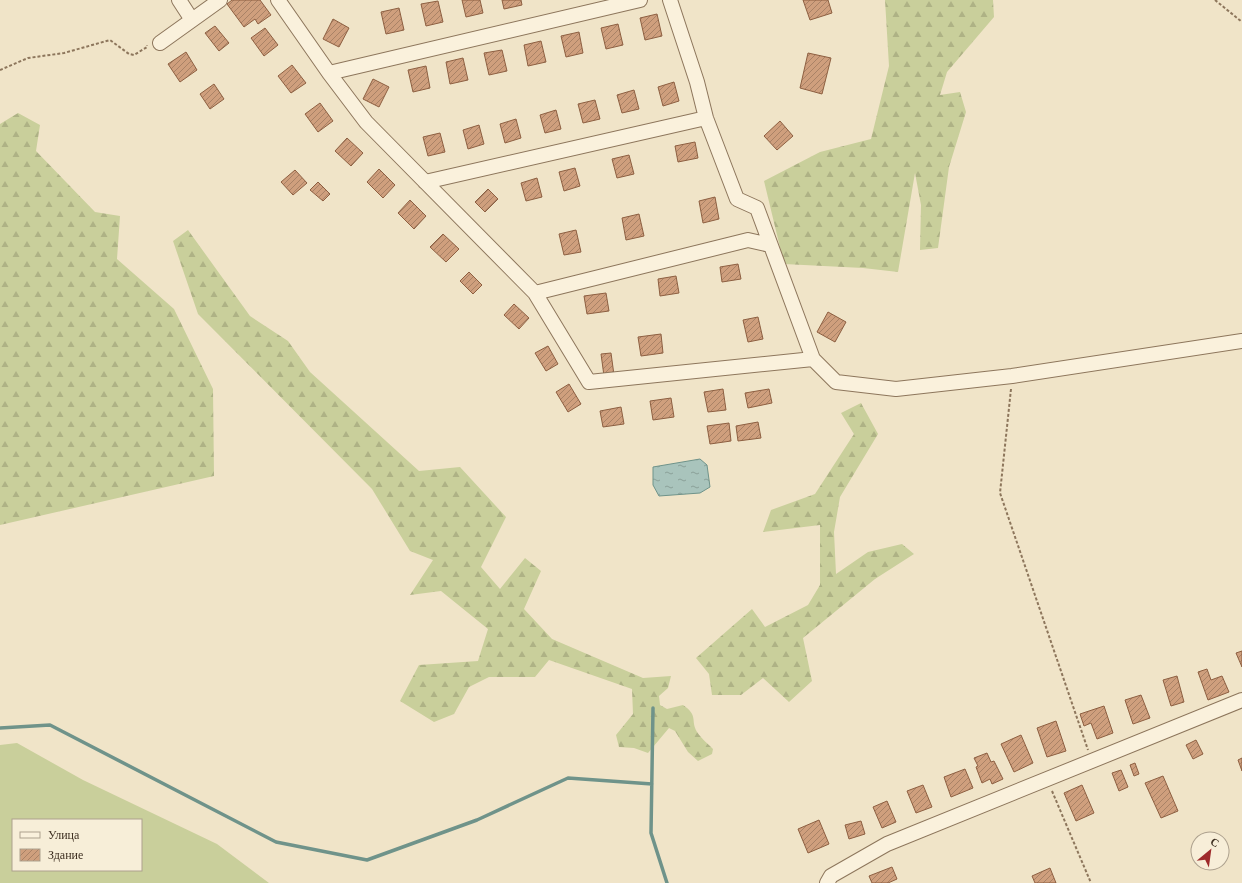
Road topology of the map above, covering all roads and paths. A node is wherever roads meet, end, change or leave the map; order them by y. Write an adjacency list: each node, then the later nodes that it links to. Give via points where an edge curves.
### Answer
1 (179, 0): 7 (street)
2 (220, 0): 7 (street)
3 (278, 0): 11 (street)
4 (640, 0): 11 (street)
5 (670, 0): 12 (street)
6 (1215, 0): 8 (path)
7 (192, 20): 9 (street)
8 (1242, 22)
9 (154, 41): 10 (path, via 134,55 128,54 110,40 64,53 28,58)
10 (0, 70)
11 (329, 73): 13 (street, via 366,122)
12 (706, 118): 13 (street); 14 (street, via 736,199 757,208)
13 (425, 182): 15 (street)
14 (770, 245): 15 (street, via 748,240); 17 (street)
15 (535, 293): 17 (street, via 590,382)
16 (1242, 341): 18 (street)
17 (813, 360): 18 (street, via 836,382 896,389)
18 (1012, 376): 20 (path, via 1000,493)
19 (1242, 700): 20 (street)
20 (1092, 761): 21 (street)
21 (1047, 779): 22 (street, via 887,844 831,876); 23 (path)
22 (828, 883)
23 (1091, 883)

